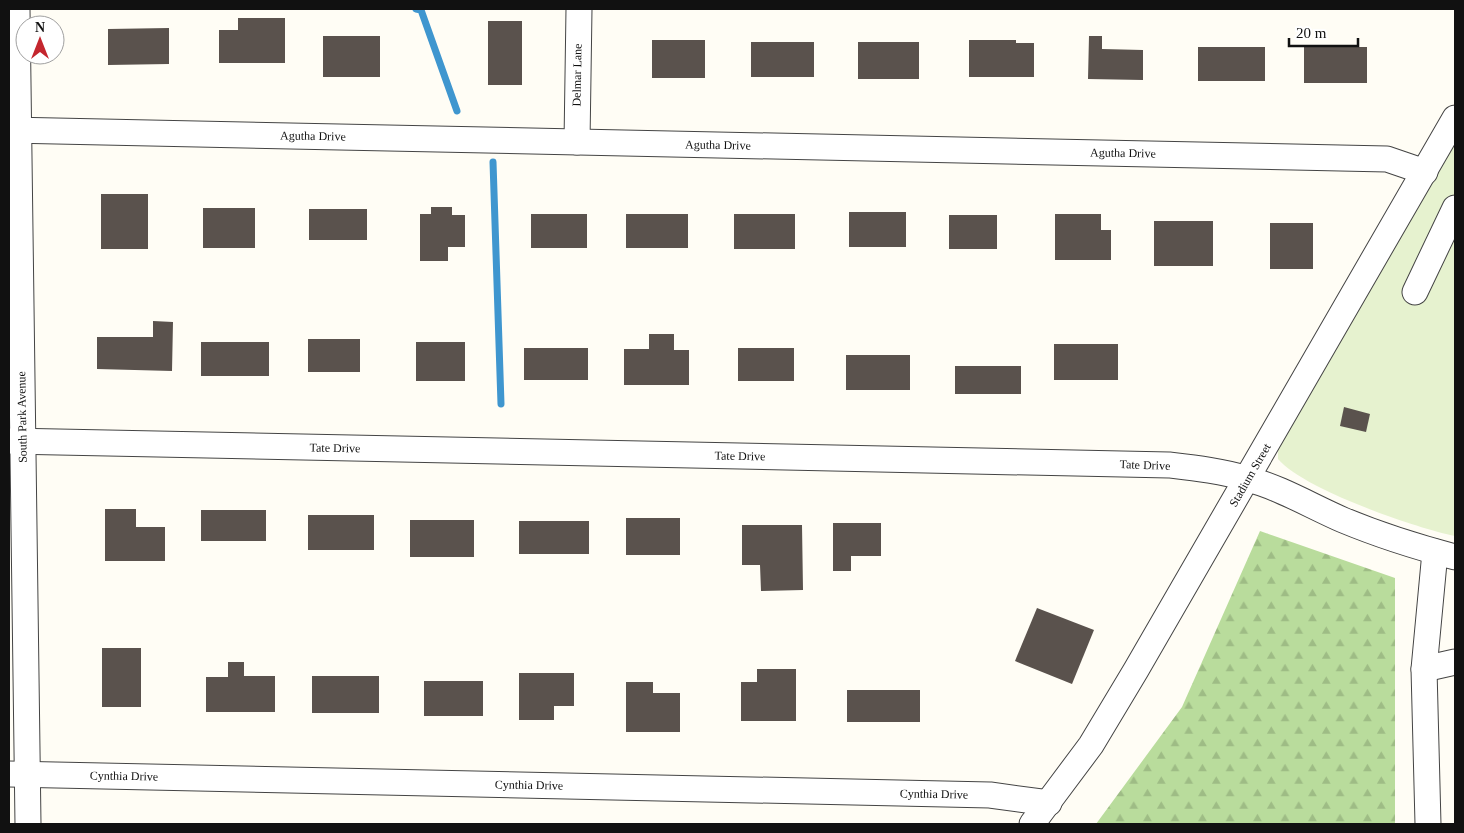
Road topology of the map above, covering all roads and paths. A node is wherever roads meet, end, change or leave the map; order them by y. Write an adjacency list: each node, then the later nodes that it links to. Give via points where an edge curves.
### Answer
1 (17, 9): 4 (street, South Park Avenue)
2 (579, 9): 5 (street, Delmar Lane)
3 (1455, 120): 6 (street, Stadium Street)
4 (13, 130): 5 (street, Agutha Drive); 9 (street, South Park Avenue)
5 (577, 142): 6 (street, Agutha Drive, via 1387,159)
6 (1425, 172): 10 (street, Stadium Street)
7 (1455, 208): 8 (street)
8 (1415, 292)
9 (16, 441): 10 (street, Tate Drive, via 1169,465); 14 (street, South Park Avenue)
10 (1248, 479): 11 (street, Tate Drive, via 1286,492 1342,520); 15 (street, Stadium Street, via 1091,745)
11 (1445, 554): 13 (street)
12 (1455, 662): 13 (street)
13 (1424, 669): 18 (street)
14 (18, 774): 15 (street, Cynthia Drive, via 990,795); 16 (street, South Park Avenue)
15 (1049, 803): 17 (street, Stadium Street)
16 (28, 824)
17 (1032, 824)
18 (1428, 824)

